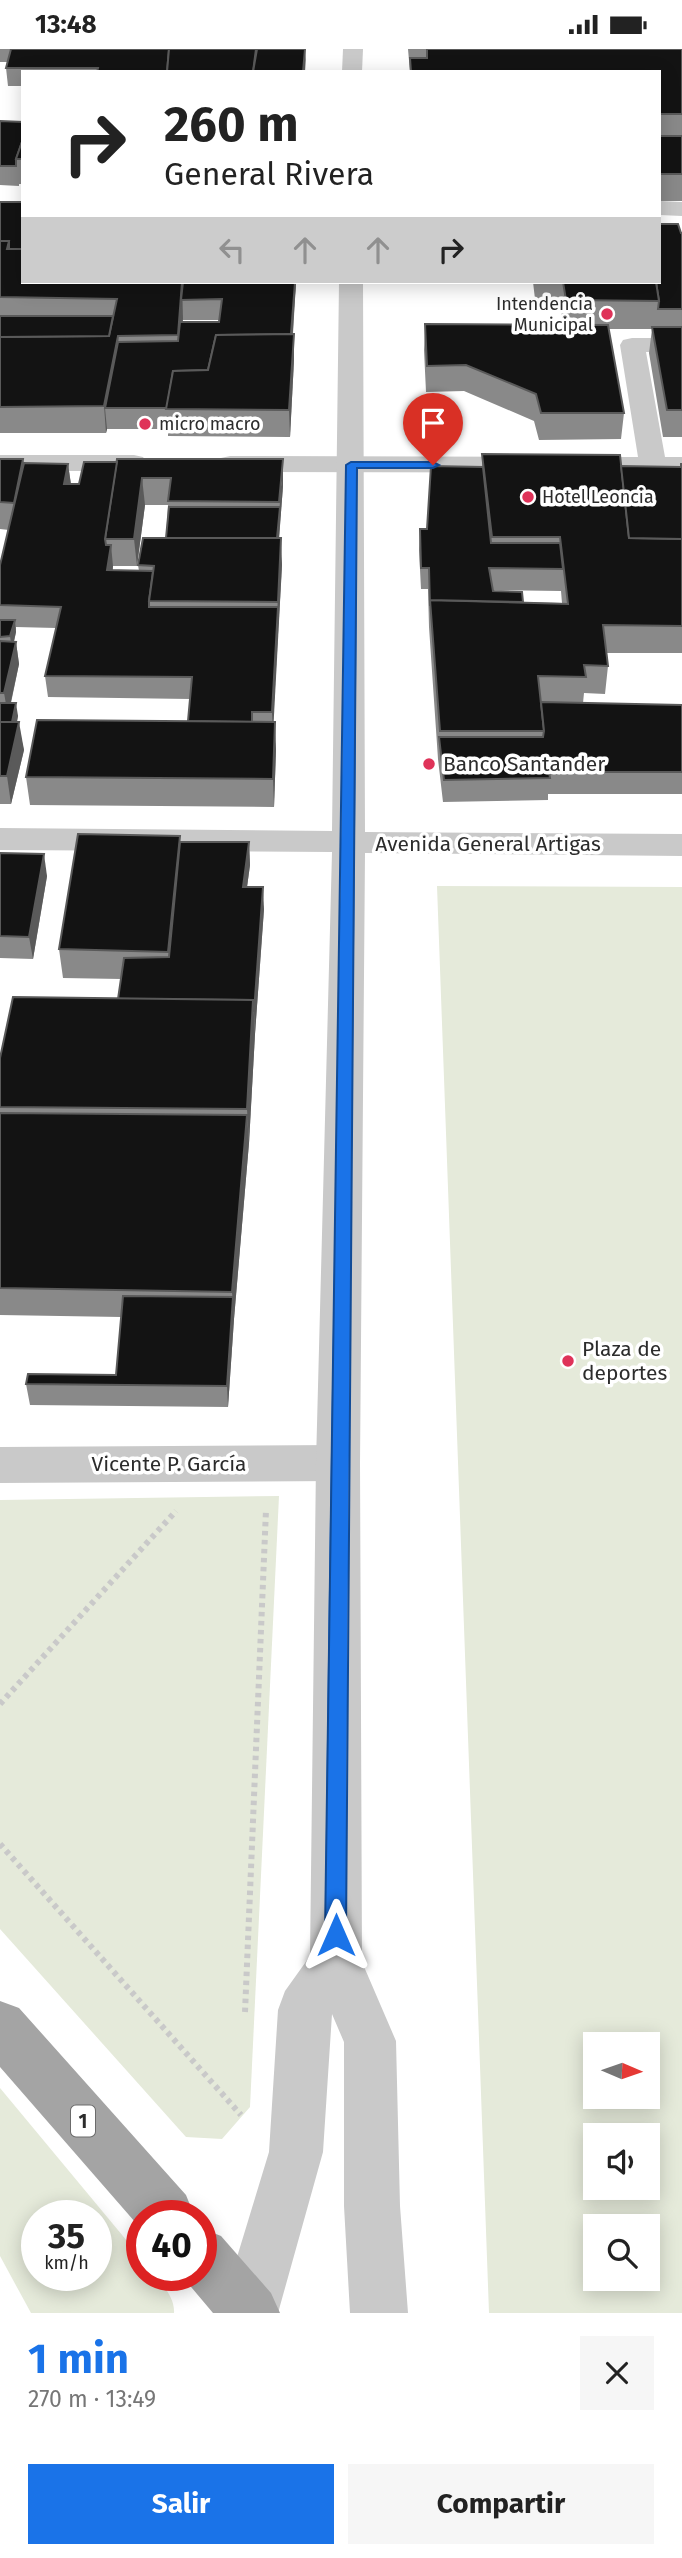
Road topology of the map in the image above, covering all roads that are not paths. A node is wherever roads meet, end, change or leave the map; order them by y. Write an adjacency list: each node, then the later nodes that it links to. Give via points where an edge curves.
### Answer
1 (353, 49): 2 (street)
2 (352, 70)
3 (661, 208): 4 (street)
4 (682, 209)
5 (351, 284): 10 (street)
6 (682, 345): 11 (street, via 632,345)
7 (0, 463): 8 (street)
8 (162, 464)
9 (202, 464): 10 (street)
10 (351, 465): 11 (street); 14 (street)
11 (653, 465): 12 (street)
12 (682, 465)
13 (0, 839): 14 (street, Avenida General Artigas)
14 (349, 843): 15 (street, Avenida General Artigas); 16 (street)
15 (682, 845)
16 (338, 1463): 17 (street, Vicente P. García); 18 (street)
17 (0, 1465)
18 (336, 1963): 22 (street, via 304,2010 296,2152); 23 (street, via 370,2041)
19 (0, 2027): 20 (main road, 1)
20 (153, 2200)
21 (217, 2275): 22 (main road)
22 (250, 2313)
23 (379, 2313)

